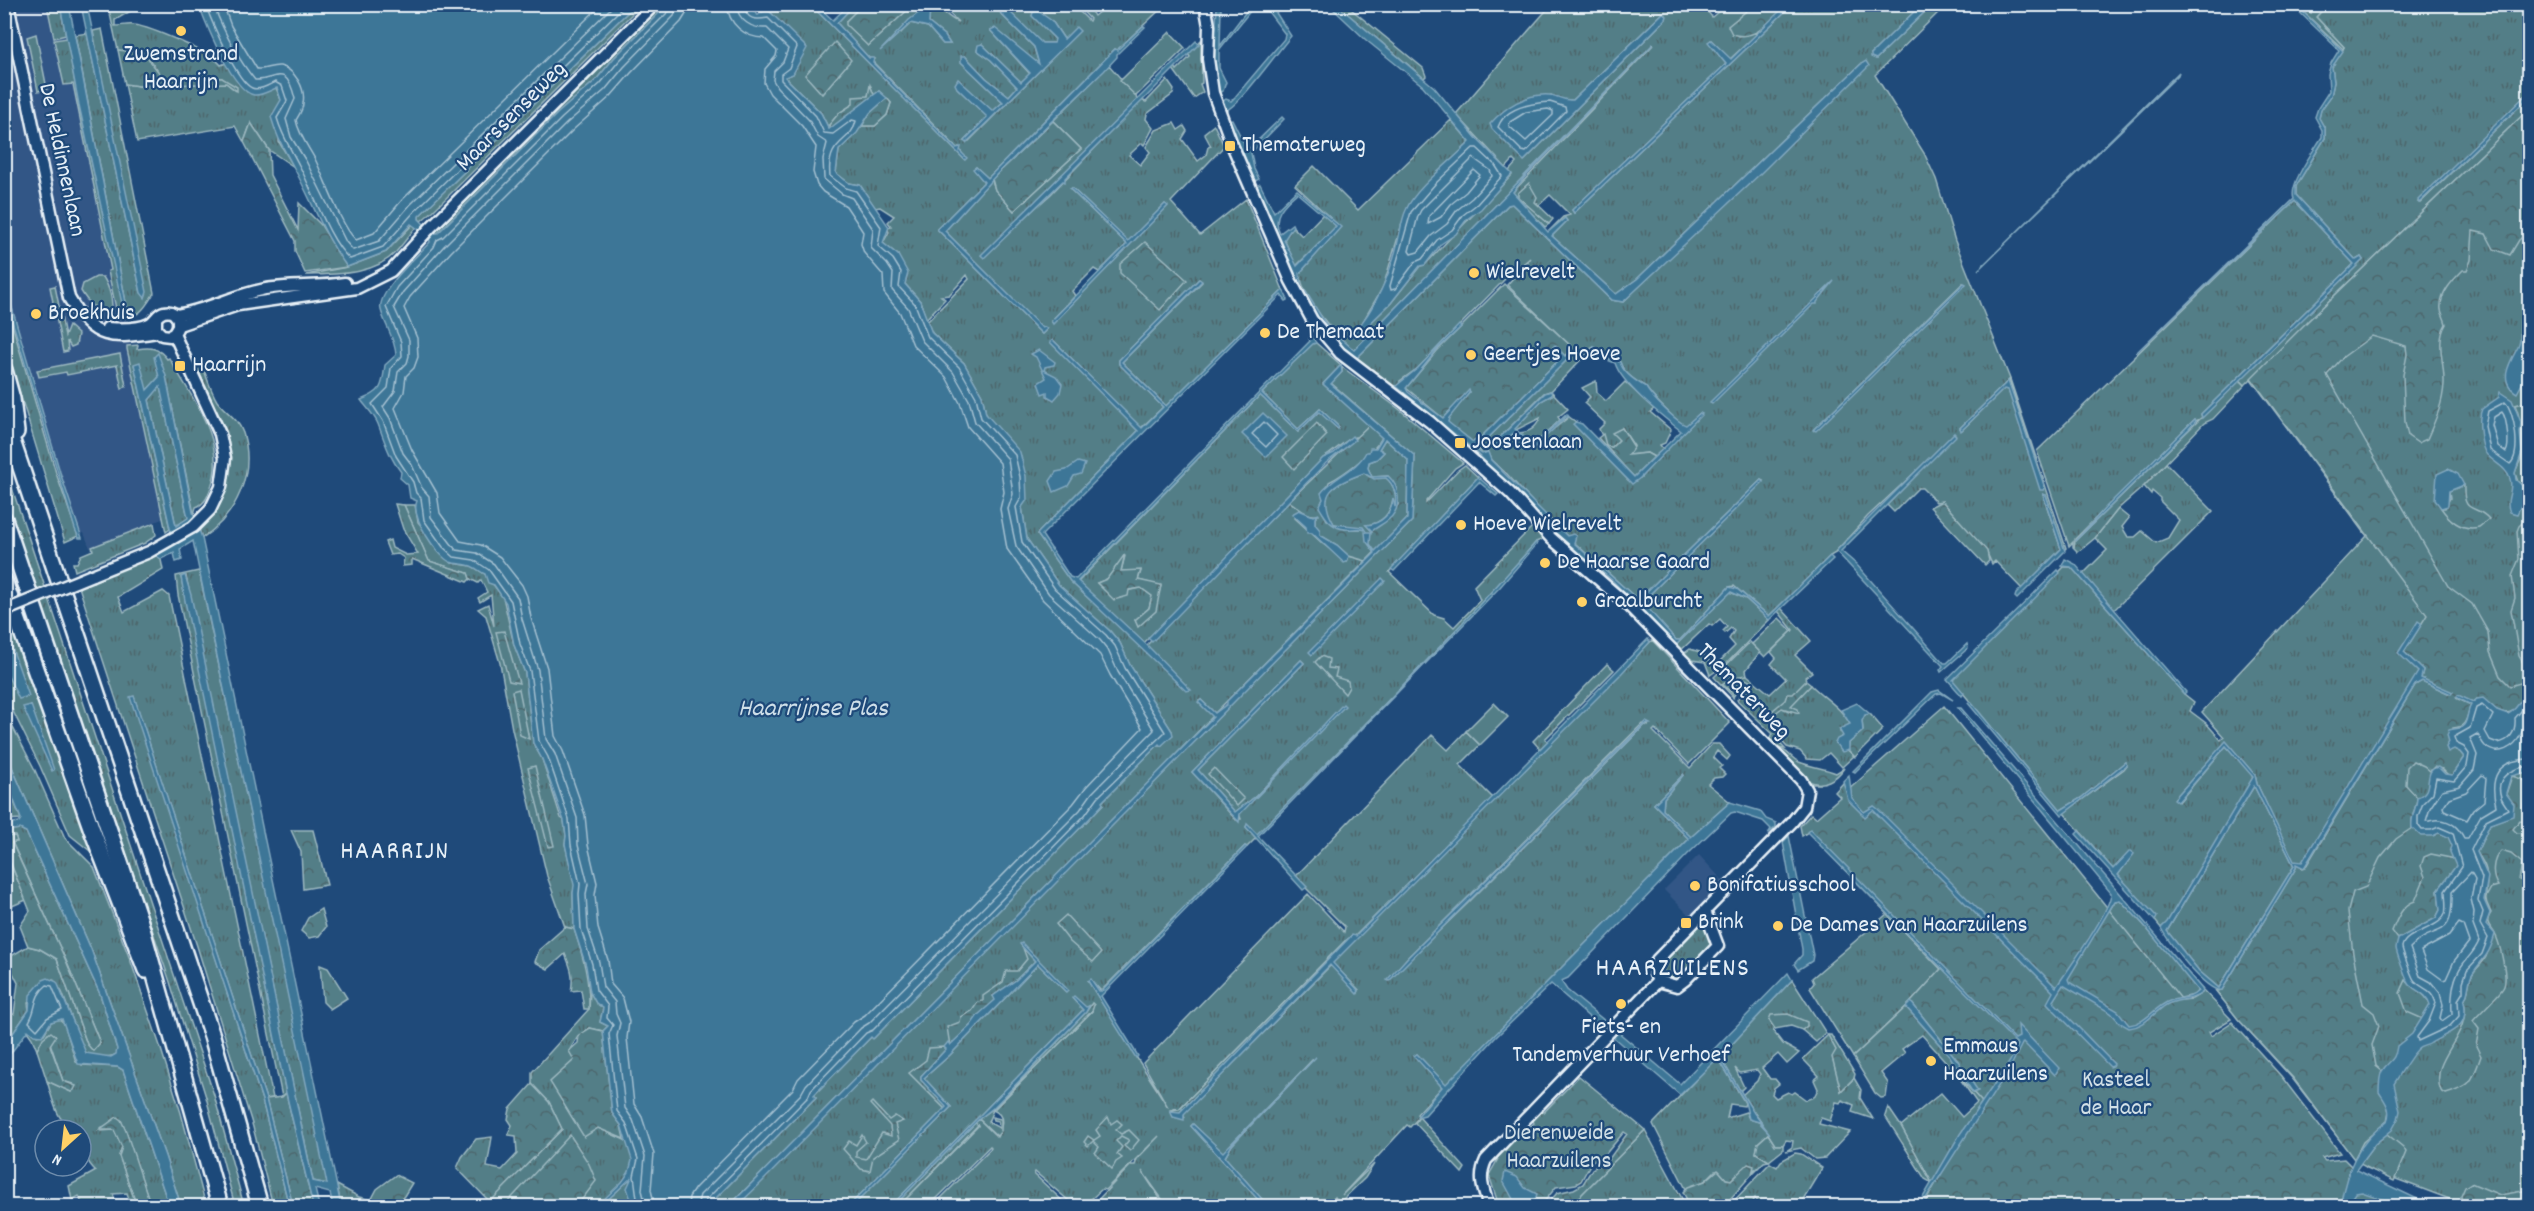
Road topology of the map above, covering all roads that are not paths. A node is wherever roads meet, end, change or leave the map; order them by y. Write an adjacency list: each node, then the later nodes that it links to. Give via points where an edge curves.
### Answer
1 (8, 4): 5 (street, De Heldinnenlaan, via 69,298)
2 (655, 4): 6 (street, Maarssenseweg, via 391,271 357,288 246,303)
3 (1205, 4): 13 (street, Thematerweg, via 1210,76 1221,117 1291,281 1321,332 1340,353 1430,422 1510,493 1551,538 1629,606 1807,790 1800,813)
4 (156, 318): 5 (street, via 149,324 122,329); 6 (street, via 155,326); 6 (street, via 165,312)
5 (84, 320): 6 (street, De Heldinnenlaan, via 99,332 122,337)
6 (170, 328): 12 (street, bridge, via 224,447 225,470 217,499 202,519 149,552)
7 (4, 370): 9 (highway, via 12,399)
8 (4, 417): 9 (highway)
9 (19, 461): 17 (highway, via 215,1046)
10 (4, 519): 15 (highway, via 141,922)
11 (4, 581): 15 (highway, via 128,926)
12 (4, 611)
13 (1705, 911): 14 (street, via 1657,960); 14 (street, via 1718,946 1677,986)
14 (1658, 981): 18 (street, via 1486,1160 1481,1183)
15 (176, 1043): 16 (highway)
16 (220, 1206)
17 (260, 1206)
18 (1489, 1206)

